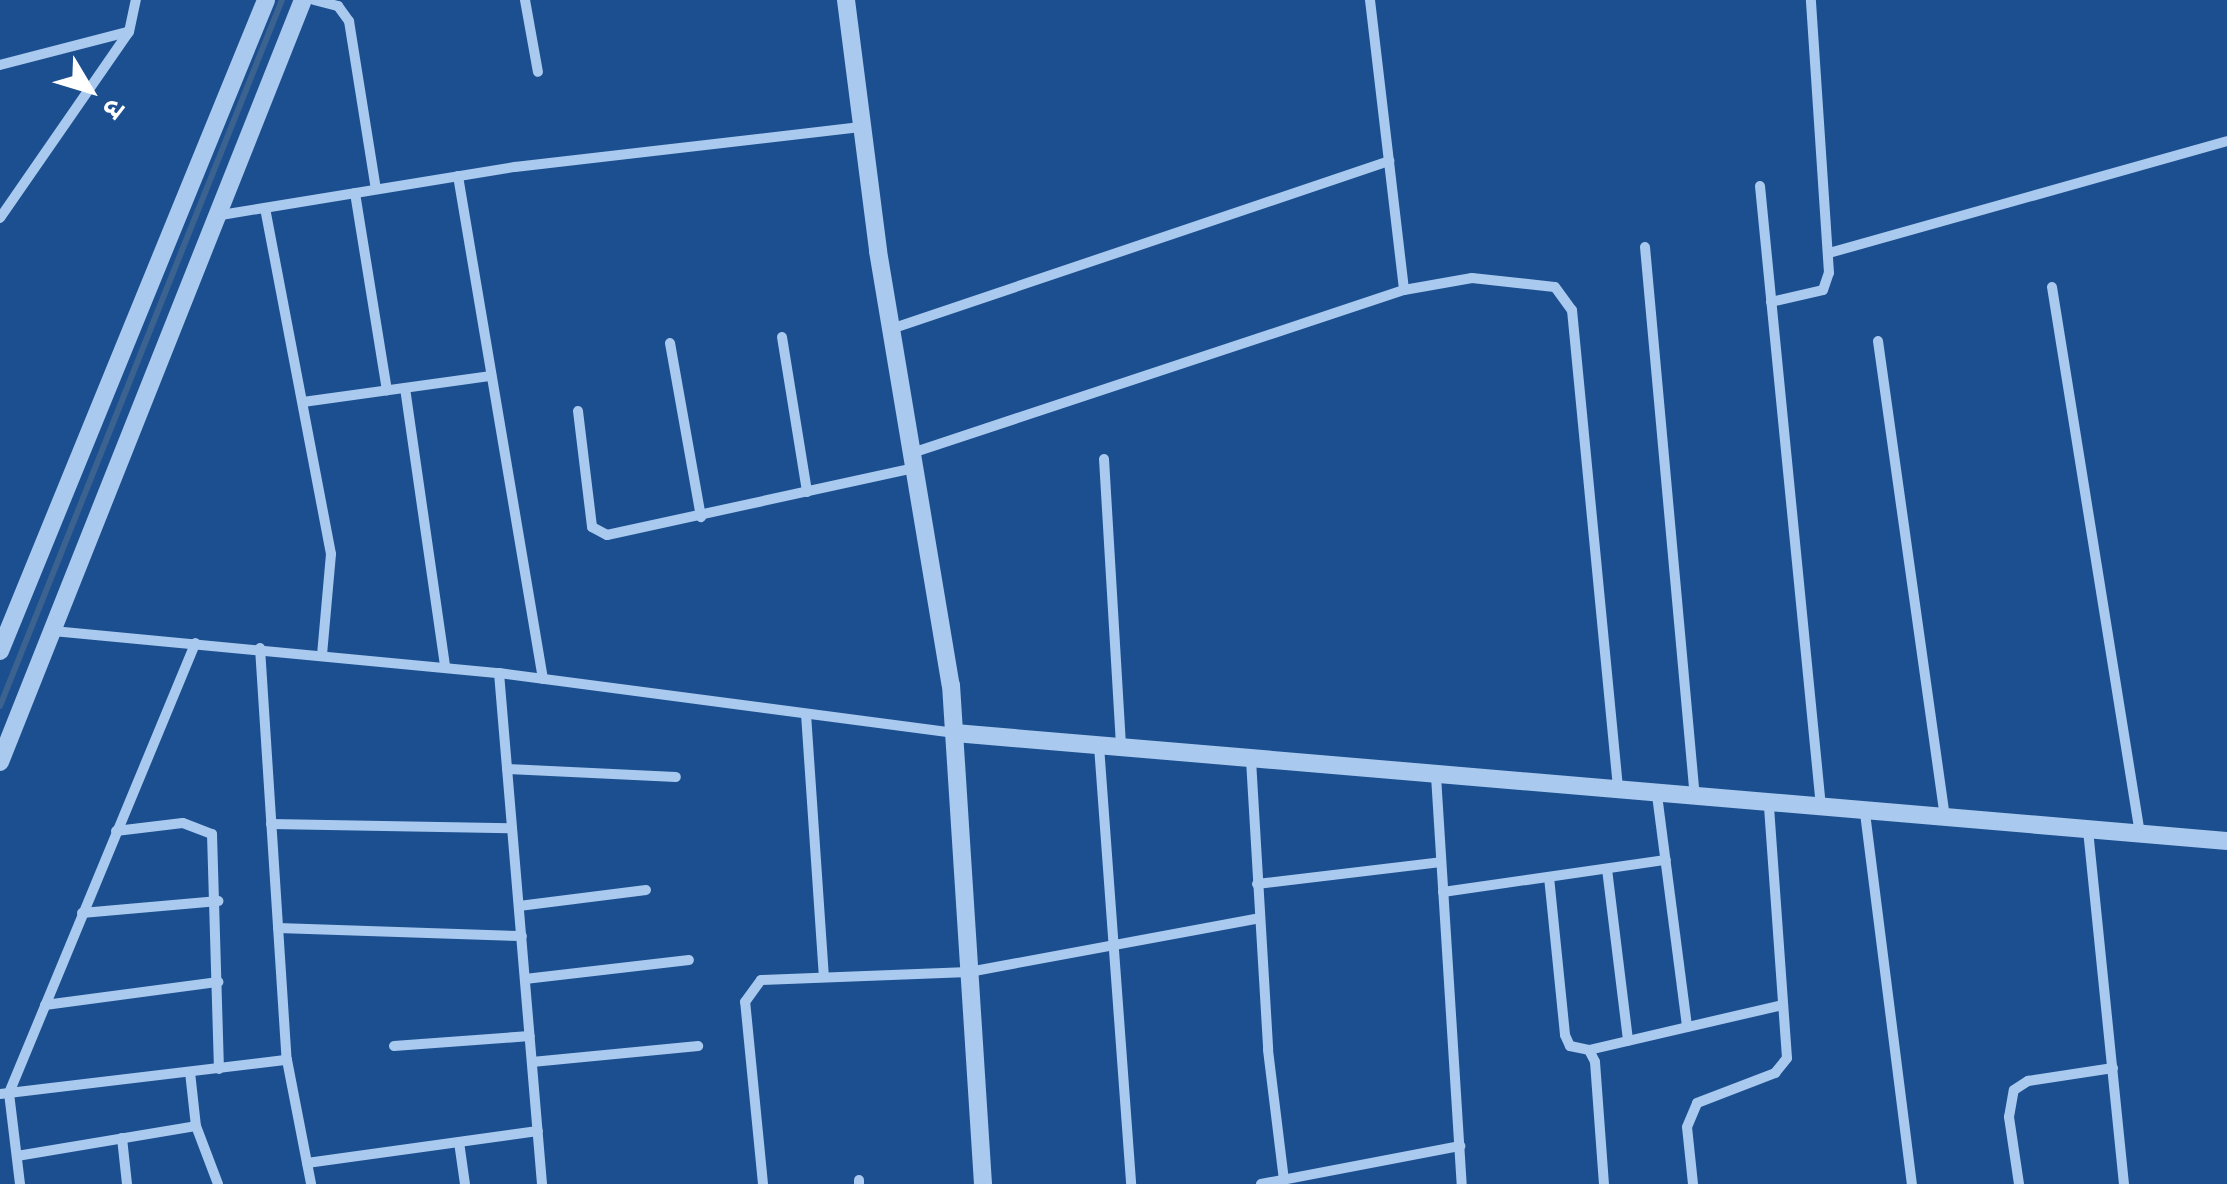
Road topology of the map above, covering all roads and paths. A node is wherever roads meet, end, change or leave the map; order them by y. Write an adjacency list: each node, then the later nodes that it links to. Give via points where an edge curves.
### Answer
1 (136, 0): 9 (street)
2 (266, 0): 43 (street)
3 (303, 0): 20 (street)
4 (314, 0): 17 (street, via 338,6 350,22)
5 (525, 0): 11 (street)
6 (846, 0): 12 (street)
7 (1370, 0): 14 (street)
8 (1811, 0): 23 (street)
9 (129, 32): 10 (street); 21 (street)
10 (0, 66)
11 (538, 72)
12 (863, 127): 15 (street); 27 (street)
13 (2227, 141): 23 (street)
14 (1389, 161): 25 (street); 27 (street)
15 (458, 176): 17 (street); 31 (street)
16 (1760, 186): 26 (street)
17 (376, 189): 18 (street)
18 (355, 193): 19 (street); 33 (street)
19 (265, 208): 20 (street); 34 (street)
20 (214, 216): 40 (street)
21 (0, 218)
22 (1645, 247): 59 (street)
23 (1829, 252): 26 (street, via 1822,290)
24 (2052, 287): 68 (street)
25 (1404, 290): 37 (street); 57 (street, via 1472,278 1536,280 1555,287 1572,310)
26 (1771, 302): 61 (street)
27 (890, 328): 37 (street)
28 (782, 336): 38 (street)
29 (1878, 341): 63 (street)
30 (670, 343): 39 (street)
31 (491, 376): 32 (street); 47 (street)
32 (405, 388): 33 (street); 45 (street)
33 (387, 390): 34 (street)
34 (303, 402): 44 (street, via 330,554)
35 (578, 411): 39 (street, via 598,532 620,535)
36 (1104, 459): 51 (street)
37 (914, 460): 38 (street); 49 (street)
38 (806, 492): 39 (street)
39 (700, 517)
40 (53, 630): 41 (street); 53 (street)
41 (195, 643): 42 (street); 67 (street)
42 (260, 648): 44 (street); 64 (street)
43 (0, 651)
44 (322, 655): 45 (street)
45 (445, 668): 46 (street)
46 (499, 673): 47 (street); 54 (street)
47 (542, 679): 48 (street)
48 (806, 714): 49 (street); 86 (street)
49 (955, 733): 50 (street); 85 (street)
50 (1099, 746): 51 (street); 83 (street)
51 (1121, 748): 52 (street)
52 (1250, 760): 55 (street); 74 (street)
53 (0, 762)
54 (507, 768): 56 (street); 65 (street)
55 (1436, 776): 57 (street); 71 (street)
56 (676, 777)
57 (1618, 792): 58 (street)
58 (1657, 796): 59 (street); 70 (street)
59 (1696, 799): 60 (street)
60 (1769, 805): 61 (street); 89 (street)
61 (1822, 809): 62 (street)
62 (1865, 812): 63 (street); 124 (street)
63 (1945, 819): 66 (street)
64 (271, 824): 65 (street); 81 (street)
65 (512, 828): 78 (street)
66 (2088, 830): 68 (street); 100 (street)
67 (116, 831): 77 (street, via 206,826); 79 (street)
68 (2140, 834): 69 (street)
69 (2227, 841)
70 (1666, 860): 72 (street); 91 (street)
71 (1441, 862): 74 (street); 76 (street)
72 (1607, 869): 73 (street); 93 (street)
73 (1549, 877): 76 (street); 96 (street, via 1565,1035 1570,1046)
74 (1257, 884): 80 (street)
75 (646, 890): 78 (street)
76 (1443, 892): 107 (street)
77 (218, 901): 79 (street); 88 (street)
78 (519, 906): 82 (street)
79 (82, 913): 90 (street)
80 (1259, 918): 83 (street); 110 (street)
81 (278, 928): 82 (street); 97 (street)
82 (522, 936): 87 (street)
83 (1113, 946): 85 (street); 119 (street)
84 (689, 960): 87 (street)
85 (969, 972): 86 (street); 118 (street)
86 (824, 975): 117 (street, via 774,976 747,992)
87 (525, 979): 92 (street)
88 (218, 982): 90 (street); 99 (street)
89 (1783, 1005): 91 (street); 123 (street, via 1784,1066 1719,1090 1694,1108 1687,1127)
90 (45, 1006): 102 (street)
91 (1687, 1027): 93 (street)
92 (530, 1036): 94 (street); 98 (street)
93 (1628, 1041): 96 (street)
94 (394, 1046)
95 (698, 1046): 98 (street)
96 (1589, 1050): 122 (street)
97 (287, 1060): 99 (street); 109 (street)
98 (532, 1062): 104 (street)
99 (219, 1068): 101 (street)
100 (2113, 1068): 125 (street, via 2014,1090 2008,1118); 126 (street)
101 (190, 1072): 102 (street); 103 (street)
102 (4, 1093): 108 (street)
103 (196, 1126): 105 (street); 113 (street)
104 (538, 1131): 106 (street); 116 (street)
105 (122, 1138): 108 (street); 112 (street)
106 (458, 1142): 109 (street); 115 (street)
107 (1460, 1146): 110 (street); 121 (street)
108 (17, 1156): 111 (street)
109 (307, 1163): 114 (street)
110 (1284, 1180): 120 (street)
111 (20, 1184)
112 (127, 1184)
113 (218, 1184)
114 (311, 1184)
115 (464, 1184)
116 (542, 1184)
117 (763, 1184)
118 (983, 1184)
119 (1131, 1184)
120 (1261, 1184)
121 (1462, 1184)
122 (1604, 1184)
123 (1693, 1184)
124 (1912, 1184)
125 (2019, 1184)
126 (2124, 1184)

